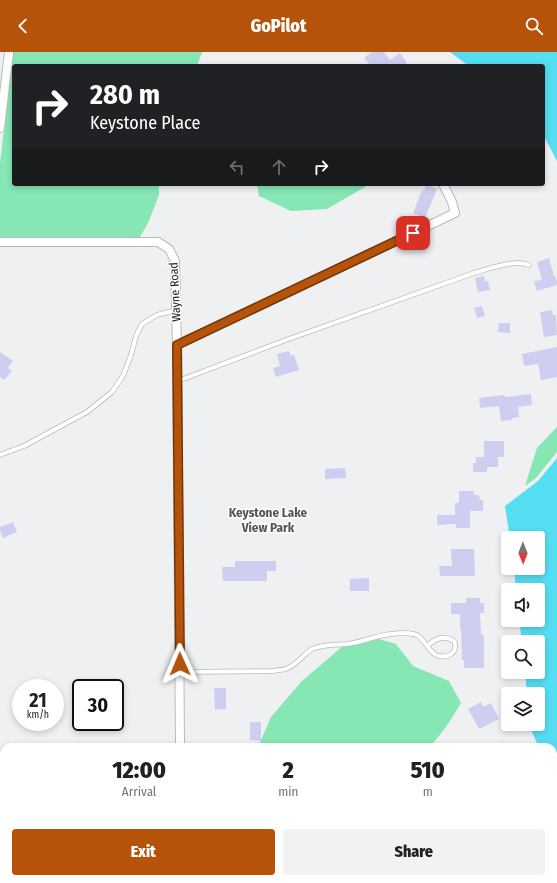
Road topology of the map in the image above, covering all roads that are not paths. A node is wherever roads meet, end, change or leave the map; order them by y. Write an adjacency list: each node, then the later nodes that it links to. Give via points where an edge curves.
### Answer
1 (9, 52): 2 (street)
2 (0, 128)
3 (443, 186): 7 (street, via 455,214)
4 (0, 242): 6 (street, Wayne Road, via 158,242 169,249 176,261)
5 (529, 265): 8 (lane, via 519,263 474,273)
6 (176, 310): 7 (street, Wayne Road); 9 (lane, via 157,315 142,324 123,376 112,392 87,412 24,446)
7 (177, 345): 8 (street, Wayne Road)
8 (178, 381): 11 (street, Wayne Road)
9 (0, 455)
10 (427, 646): 10 (lane, via 433,640 448,638 454,641 456,647 450,655 443,656 436,655); 11 (lane, via 417,635 407,633 348,644 320,646 284,670)
11 (180, 672): 12 (street, Wayne Road)
12 (180, 743)

